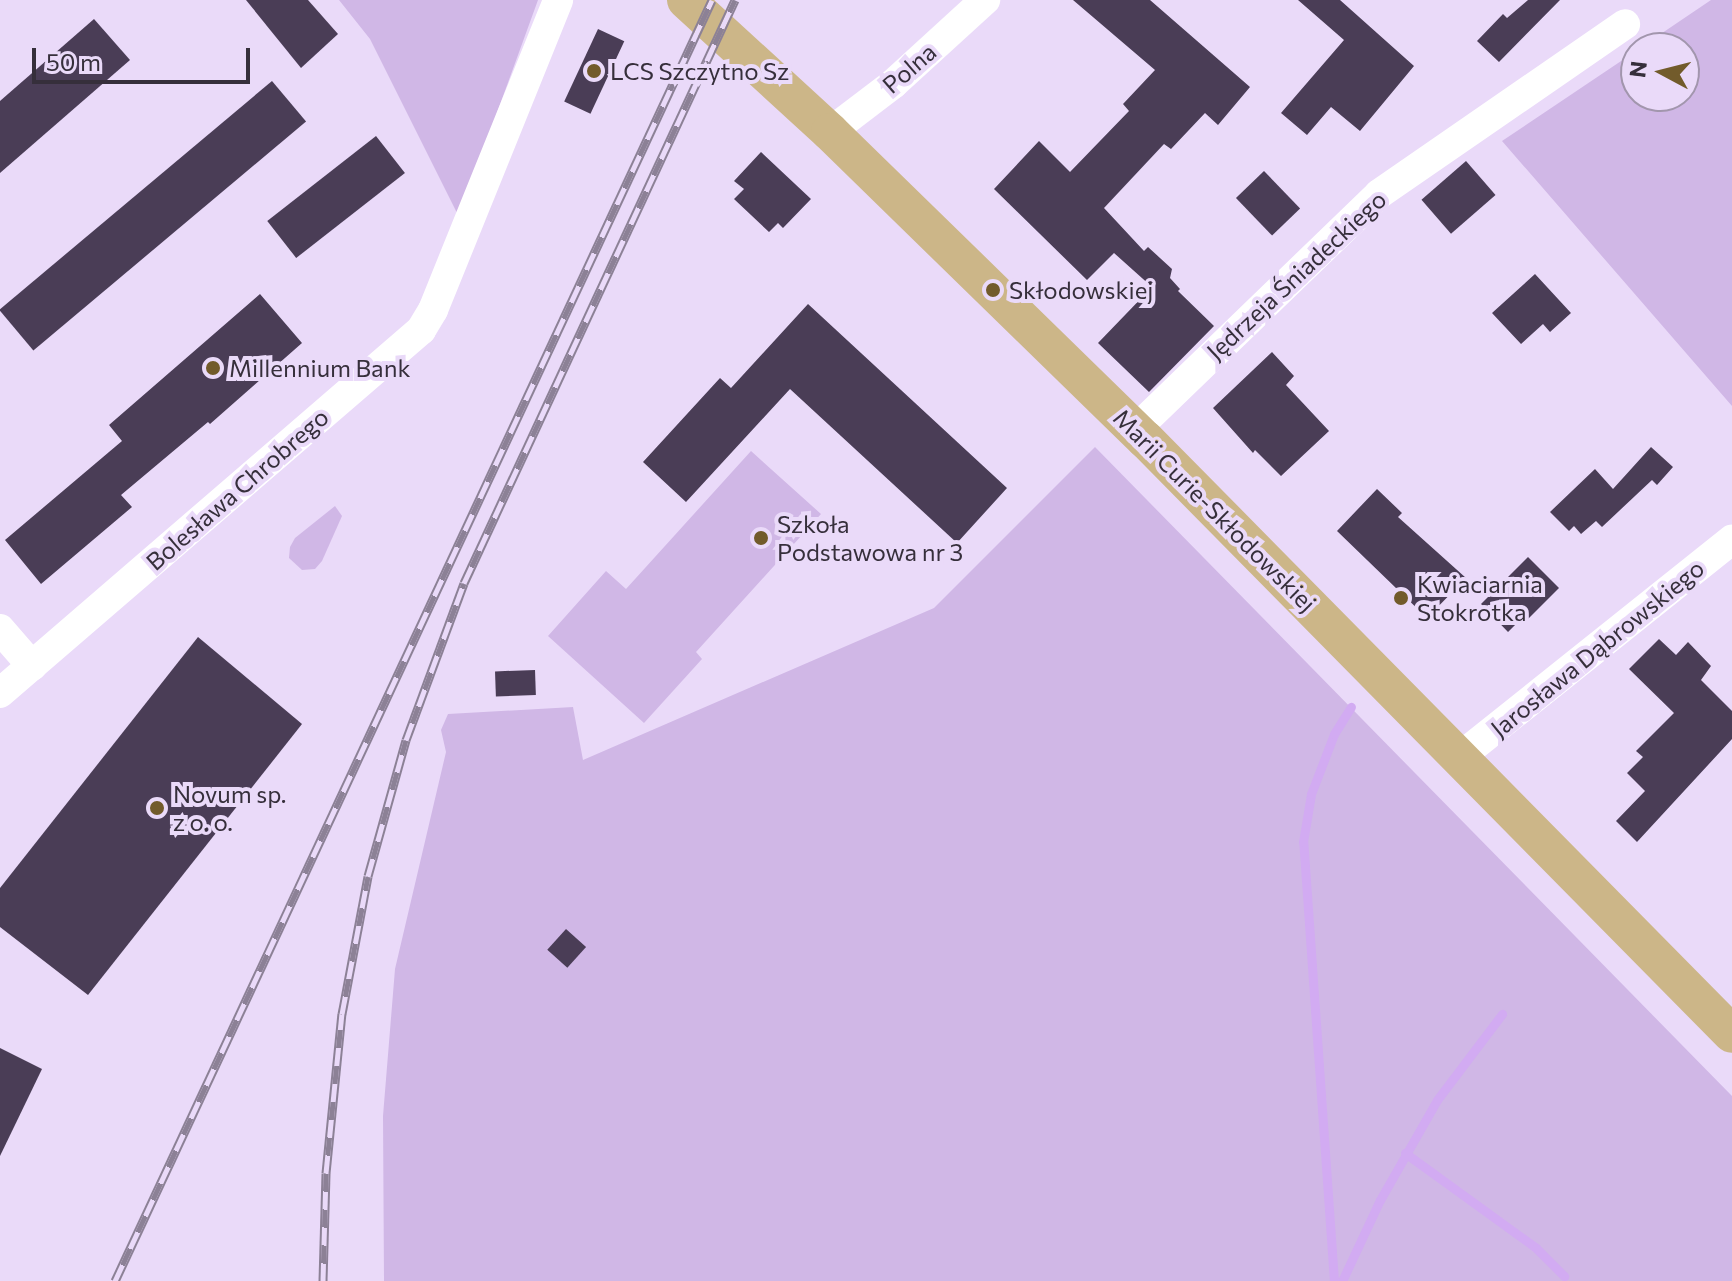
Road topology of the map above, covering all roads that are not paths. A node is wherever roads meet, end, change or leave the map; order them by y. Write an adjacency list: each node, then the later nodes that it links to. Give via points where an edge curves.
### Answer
1 (558, 0): 9 (street, Bolesława Chrobrego, via 421,330)
2 (686, 0): 5 (main road, Marii Curie-Skłodowskiej)
3 (985, 0): 5 (street, Polna, via 893,84)
4 (1625, 24): 6 (street, Jędrzeja Śniadeckiego, via 1369,202)
5 (830, 132): 6 (main road, Marii Curie-Skłodowskiej)
6 (1135, 430): 11 (main road, Marii Curie-Skłodowskiej)
7 (1732, 540): 11 (street, Jarosława Dąbrowskiego)
8 (0, 629): 9 (street)
9 (32, 666): 10 (street, Bolesława Chrobrego)
10 (0, 693)
11 (1461, 756): 12 (main road, Marii Curie-Skłodowskiej)
12 (1732, 1034)

